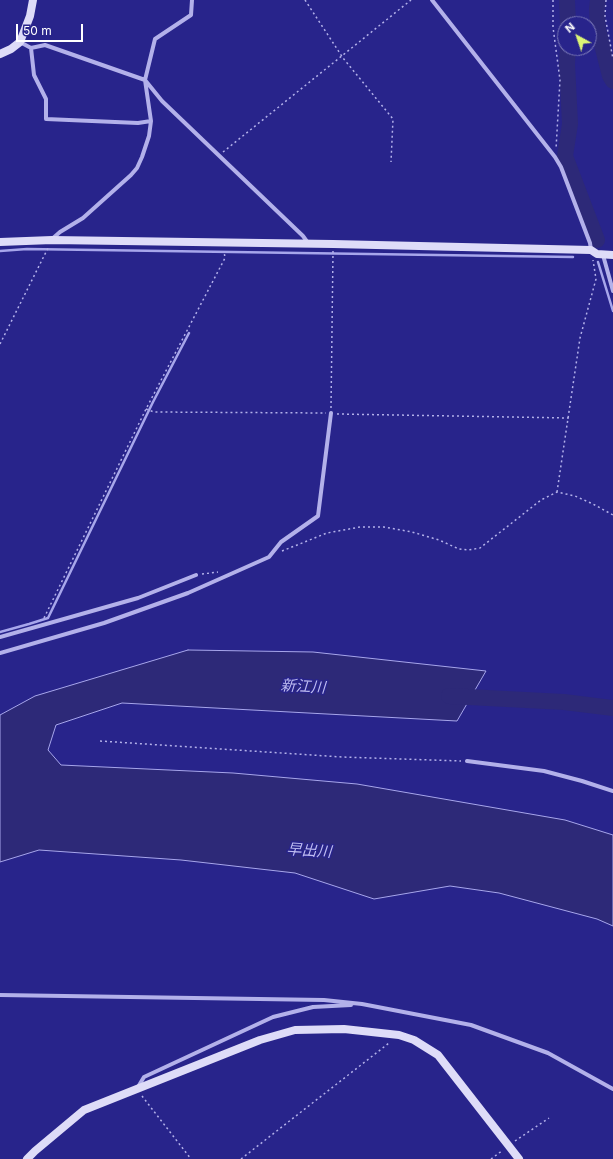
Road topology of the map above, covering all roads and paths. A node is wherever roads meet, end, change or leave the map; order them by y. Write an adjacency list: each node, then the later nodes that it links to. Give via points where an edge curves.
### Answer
1 (33, 0): 8 (street)
2 (192, 0): 13 (street, via 191,16 155,39)
3 (305, 0): 11 (path)
4 (411, 0): 11 (path)
5 (432, 0): 16 (street)
6 (553, 0): 16 (path, via 553,27 560,80)
7 (606, 0): 12 (path, via 605,16)
8 (20, 42): 9 (street); 10 (street)
9 (31, 48): 13 (street, via 45,45); 14 (street, via 34,74 46,99 46,119)
10 (0, 54)
11 (342, 56): 15 (path); 17 (path, via 393,119)
12 (613, 59)
13 (145, 80): 14 (street); 15 (street, via 162,101)
14 (150, 121): 18 (street, via 148,136 137,168 83,218)
15 (219, 155): 21 (street)
16 (555, 157): 23 (street, via 564,174)
17 (391, 162)
18 (52, 240): 19 (street); 20 (street); 27 (path)
19 (0, 242)
20 (223, 243): 21 (street); 28 (path, via 225,258)
21 (309, 244): 22 (street)
22 (333, 244): 23 (street); 29 (path)
23 (591, 250): 24 (street); 30 (path, via 596,278 580,338)
24 (603, 254): 25 (street); 26 (street)
25 (613, 255)
26 (613, 291)
27 (0, 344)
28 (146, 409): 29 (path, via 154,412); 35 (path)
29 (331, 414): 30 (path); 33 (street, via 318,516 281,542)
30 (568, 418): 31 (path)
31 (557, 492): 32 (path, via 575,496); 33 (path, via 541,500 480,548 458,549 412,532 360,526 327,533)
32 (613, 515)
33 (269, 557): 37 (street, via 188,593 104,622)
34 (196, 575): 35 (street, via 138,598)
35 (40, 626): 36 (street)
36 (0, 637)
37 (0, 653)
38 (100, 741): 39 (path, via 342,757)
39 (467, 761): 40 (street, via 544,771)
40 (613, 791)
41 (0, 996): 42 (street, via 324,1000)
42 (362, 1004): 44 (street, via 471,1025 548,1053); 45 (street, via 313,1007 273,1017 144,1077)
43 (399, 1035): 45 (street, via 344,1029 295,1030 260,1040); 47 (street, via 414,1040 438,1055); 50 (path)
44 (613, 1089)
45 (137, 1090): 48 (street, via 84,1110); 49 (path)
46 (549, 1118): 47 (path)
47 (509, 1146): 51 (path); 52 (street)
48 (27, 1159)
49 (191, 1159)
50 (241, 1159)
51 (491, 1159)
52 (519, 1159)

